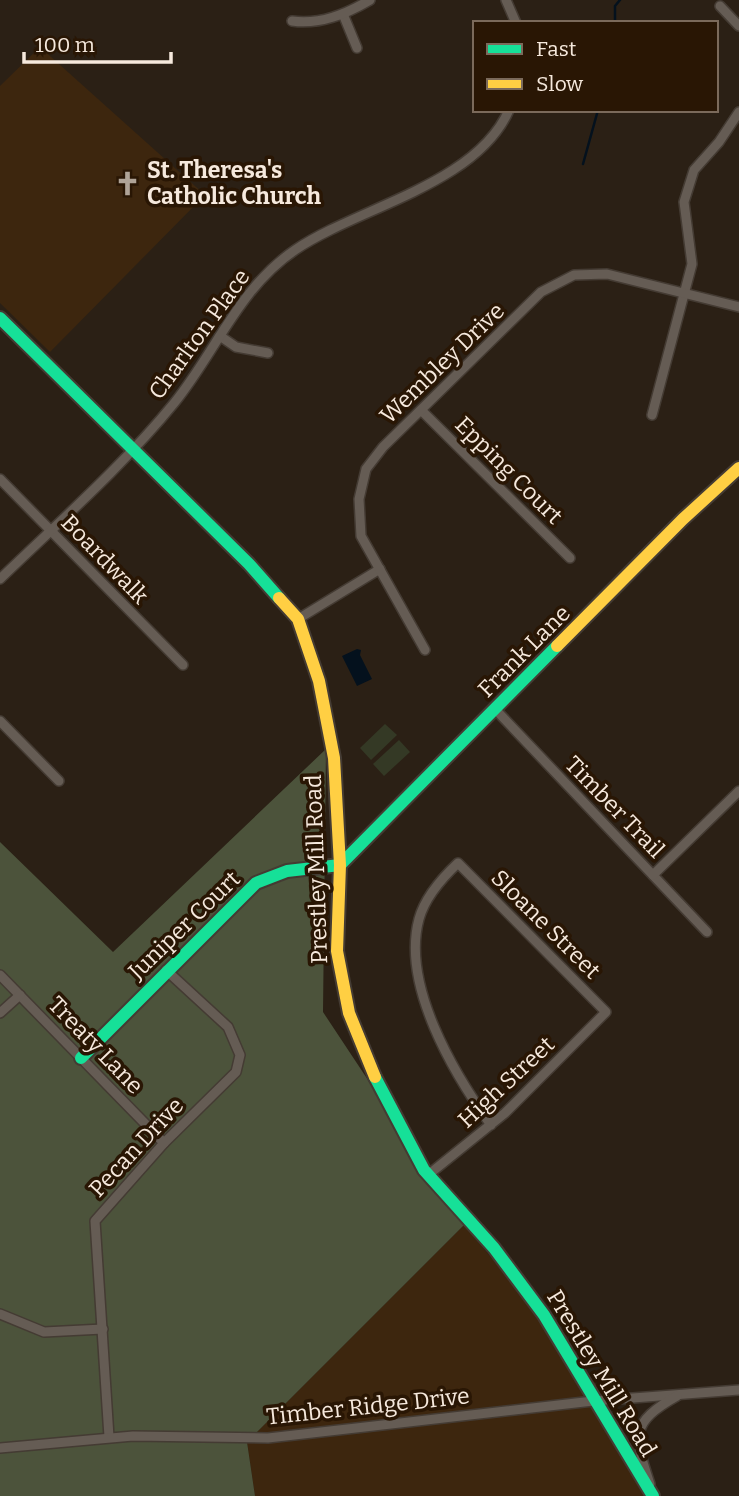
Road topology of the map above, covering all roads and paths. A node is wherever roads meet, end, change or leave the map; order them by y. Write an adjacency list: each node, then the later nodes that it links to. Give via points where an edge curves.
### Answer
1 (370, 0): 4 (street)
2 (506, 0): 6 (street)
3 (720, 6): 7 (street)
4 (343, 14): 5 (street, via 310,23); 8 (street)
5 (292, 21)
6 (515, 21)
7 (739, 26)
8 (357, 48)
9 (508, 112): 14 (street, Charlton Place, via 495,132 462,164 296,249 250,291)
10 (739, 112): 11 (street, via 694,170 684,202 692,264)
11 (685, 294): 12 (street, Wembley Drive); 16 (street, Wembley Drive, via 607,274 574,275 541,292); 17 (street)
12 (739, 307)
13 (0, 318): 18 (street, Prestley Mill Road)
14 (220, 335): 15 (street, via 236,347); 18 (street, Charlton Place, via 176,400)
15 (268, 353)
16 (421, 410): 22 (street, Epping Court); 23 (street, Wembley Drive, via 366,469 359,499 362,536)
17 (652, 415)
18 (132, 450): 21 (street, Charlton Place); 25 (street, Prestley Mill Road, via 249,564)
19 (739, 468): 28 (street, Frank Lane)
20 (0, 479): 21 (street, Boardwalk)
21 (50, 530): 24 (street, Charlton Place); 27 (street, Boardwalk)
22 (570, 558)
23 (380, 569): 25 (street); 26 (street, Wembley Drive)
24 (0, 579)
25 (298, 619): 32 (street, Prestley Mill Road, via 319,681 334,758)
26 (425, 650)
27 (183, 666)
28 (495, 709): 32 (street, Frank Lane); 33 (street, Timber Trail)
29 (0, 721): 30 (street)
30 (59, 781)
31 (739, 791): 33 (street)
32 (340, 866): 35 (street, Juniper Court, via 287,871 256,883); 43 (street, Prestley Mill Road, via 338,951 349,1013 387,1104)
33 (653, 875): 34 (street, Timber Trail)
34 (707, 932)
35 (166, 970): 40 (street, Juniper Court); 42 (street, Pecan Drive, via 228,1027 240,1055 236,1072)
36 (0, 975): 37 (street, Treaty Lane)
37 (20, 995): 39 (street); 40 (street, Treaty Lane)
38 (607, 1012): 41 (street, High Street); 41 (street, Sloane Street, via 458,863 442,879 419,917 414,953 448,1060)
39 (0, 1013)
40 (81, 1058): 42 (street, Treaty Lane)
41 (491, 1125): 43 (street, High Street)
42 (164, 1143): 45 (street, Pecan Drive, via 95,1221)
43 (428, 1175): 48 (street, Prestley Mill Road, via 494,1248 544,1315)
44 (0, 1314): 45 (street, via 44,1332)
45 (103, 1329): 49 (street, Pecan Drive)
46 (739, 1390): 47 (street, Timber Ridge Drive)
47 (681, 1394): 48 (street, Timber Ridge Drive); 51 (street, Prestley Mill Road, via 652,1411 641,1424 638,1448)
48 (593, 1401): 49 (street, Timber Ridge Drive, via 268,1438); 51 (street, Prestley Mill Road)
49 (109, 1437): 50 (street, Timber Ridge Drive)
50 (0, 1448)
51 (653, 1496)

